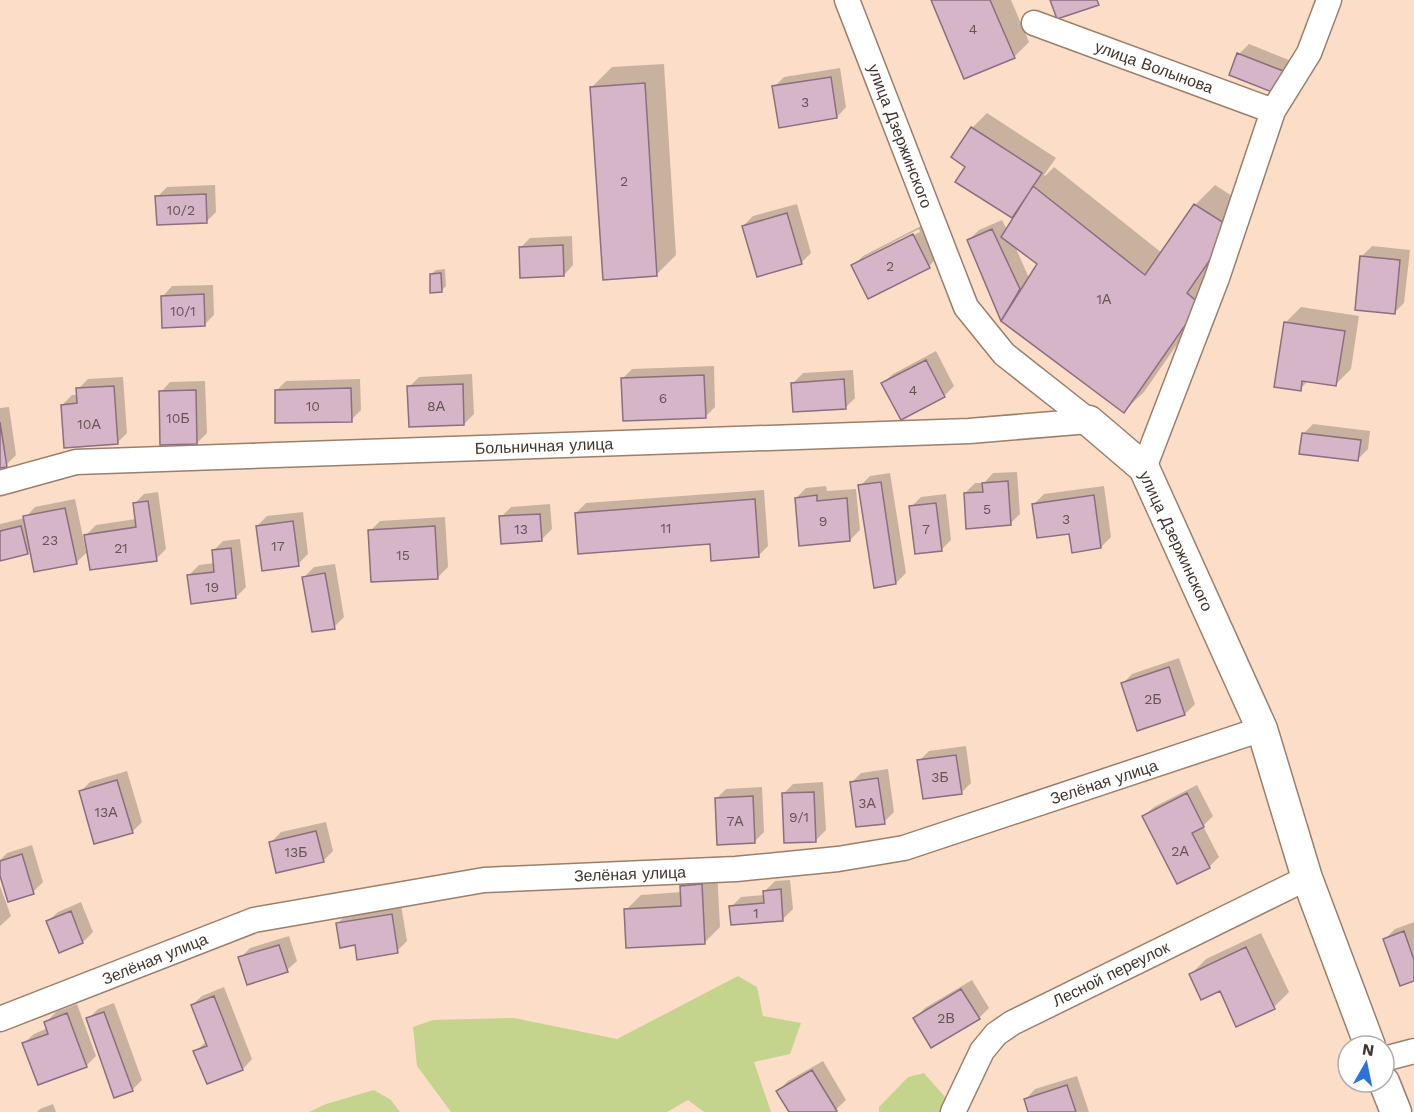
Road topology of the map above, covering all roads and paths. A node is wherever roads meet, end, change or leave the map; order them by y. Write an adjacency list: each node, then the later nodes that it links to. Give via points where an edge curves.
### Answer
1 (847, 0): 5 (street, улица Дзержинского, via 966,307 1004,354)
2 (1329, 0): 4 (street, via 1309,53)
3 (1034, 23): 4 (street, улица Волынова)
4 (1273, 111): 6 (street, via 1217,278)
5 (1089, 421): 6 (street, улица Дзержинского); 7 (street, Больничная улица, via 969,431 76,462)
6 (1144, 468): 8 (street, улица Дзержинского)
7 (0, 483)
8 (1262, 729): 9 (street, улица Дзержинского); 10 (street, Зелёная улица, via 904,848 736,869 484,880 254,920)
9 (1308, 878): 11 (street, улица Дзержинского); 15 (street, Лесной переулок, via 1011,1023 982,1051)
10 (0, 1019)
11 (1366, 1034)
12 (1414, 1051): 13 (street)
13 (1396, 1056)
14 (1389, 1094): 16 (street)
15 (953, 1112)
16 (1396, 1112)

